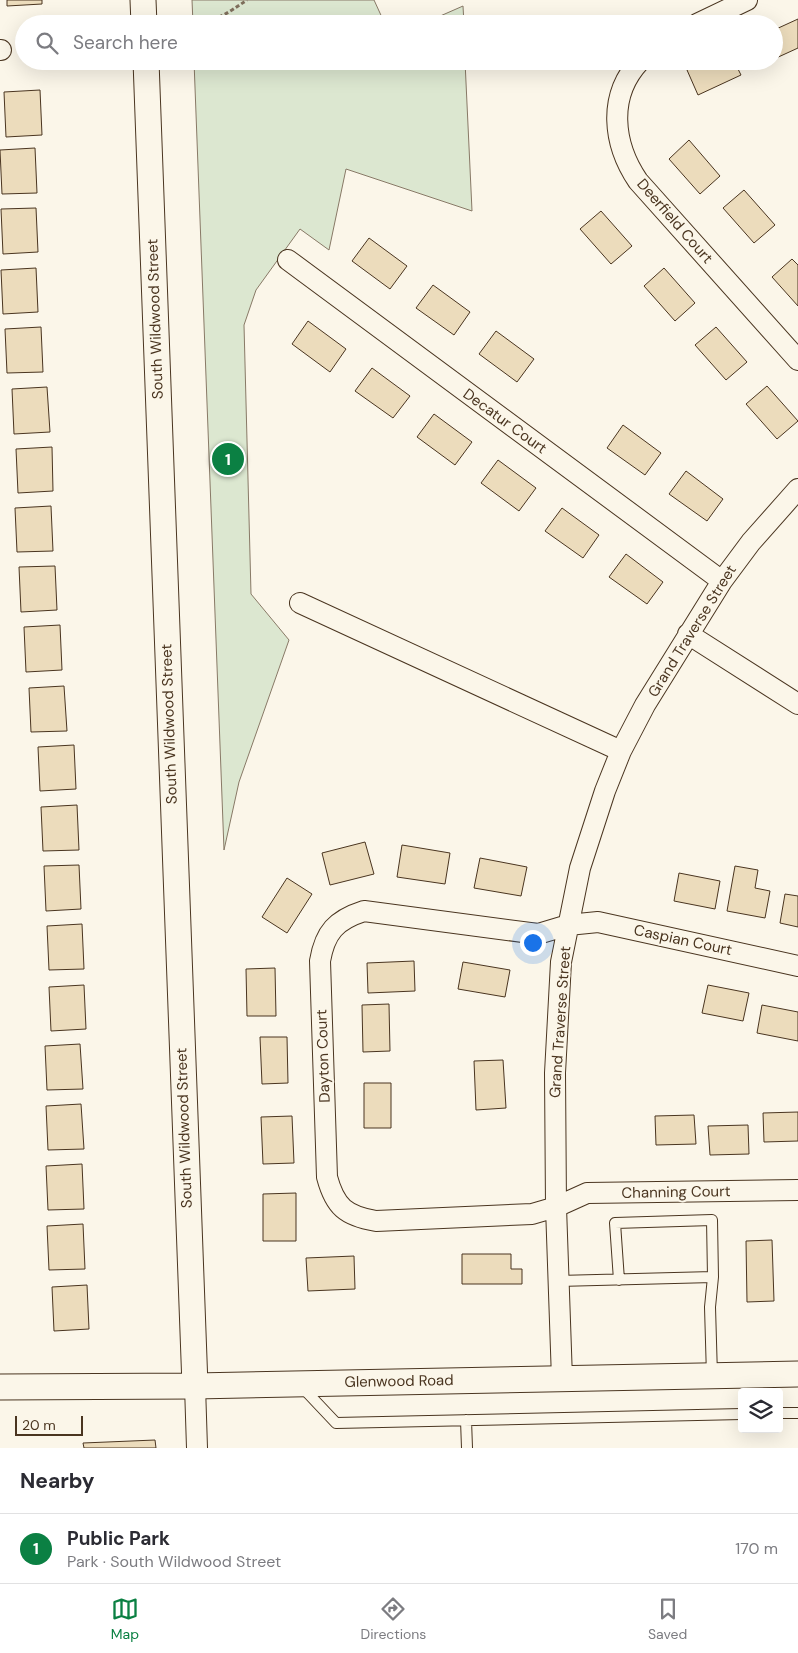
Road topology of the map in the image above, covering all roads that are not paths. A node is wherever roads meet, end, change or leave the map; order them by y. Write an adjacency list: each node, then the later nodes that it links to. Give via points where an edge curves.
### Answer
1 (143, 0): 3 (street)
2 (747, 0): 4 (street)
3 (144, 15)
4 (716, 15)
5 (146, 70): 26 (street, South Wildwood Street)
6 (634, 70): 8 (street, Deerfield Court, via 626,81 616,111 618,139 629,167)
7 (288, 260): 10 (street, Decatur Court)
8 (798, 360)
9 (798, 489): 10 (street, Grand Traverse Street)
10 (722, 581): 12 (street, Grand Traverse Street)
11 (300, 603): 14 (street)
12 (688, 634): 13 (street); 14 (street, Grand Traverse Street)
13 (798, 704)
14 (621, 751): 15 (street, Grand Traverse Street, via 591,828)
15 (568, 925): 16 (street, Caspian Court, via 598,922); 18 (street, Grand Traverse Street, via 561,962 555,1073); 18 (street, Dayton Court, via 538,934 364,911 348,916 332,928 323,943 320,961 327,1177 332,1194 341,1207 357,1218 376,1221 532,1214)
16 (798, 966)
17 (798, 1190): 18 (street, Channing Court, via 587,1194)
18 (556, 1207): 21 (street, Grand Traverse Street)
19 (713, 1277): 20 (lane); 20 (lane, via 712,1220 615,1223); 23 (lane, via 710,1307)
20 (619, 1280): 21 (lane)
21 (558, 1282): 24 (street, Grand Traverse Street)
22 (798, 1374): 23 (street, Glenwood Road)
23 (712, 1376): 24 (street, Glenwood Road)
24 (562, 1379): 25 (street, Glenwood Road)
25 (298, 1383): 26 (street, Glenwood Road); 31 (lane, via 336,1423)
26 (194, 1386): 27 (street, Glenwood Road); 32 (street)
27 (0, 1387)
28 (783, 1413): 29 (lane)
29 (798, 1413)
30 (738, 1414): 31 (lane)
31 (466, 1420): 33 (lane)
32 (197, 1448)
33 (467, 1448)

